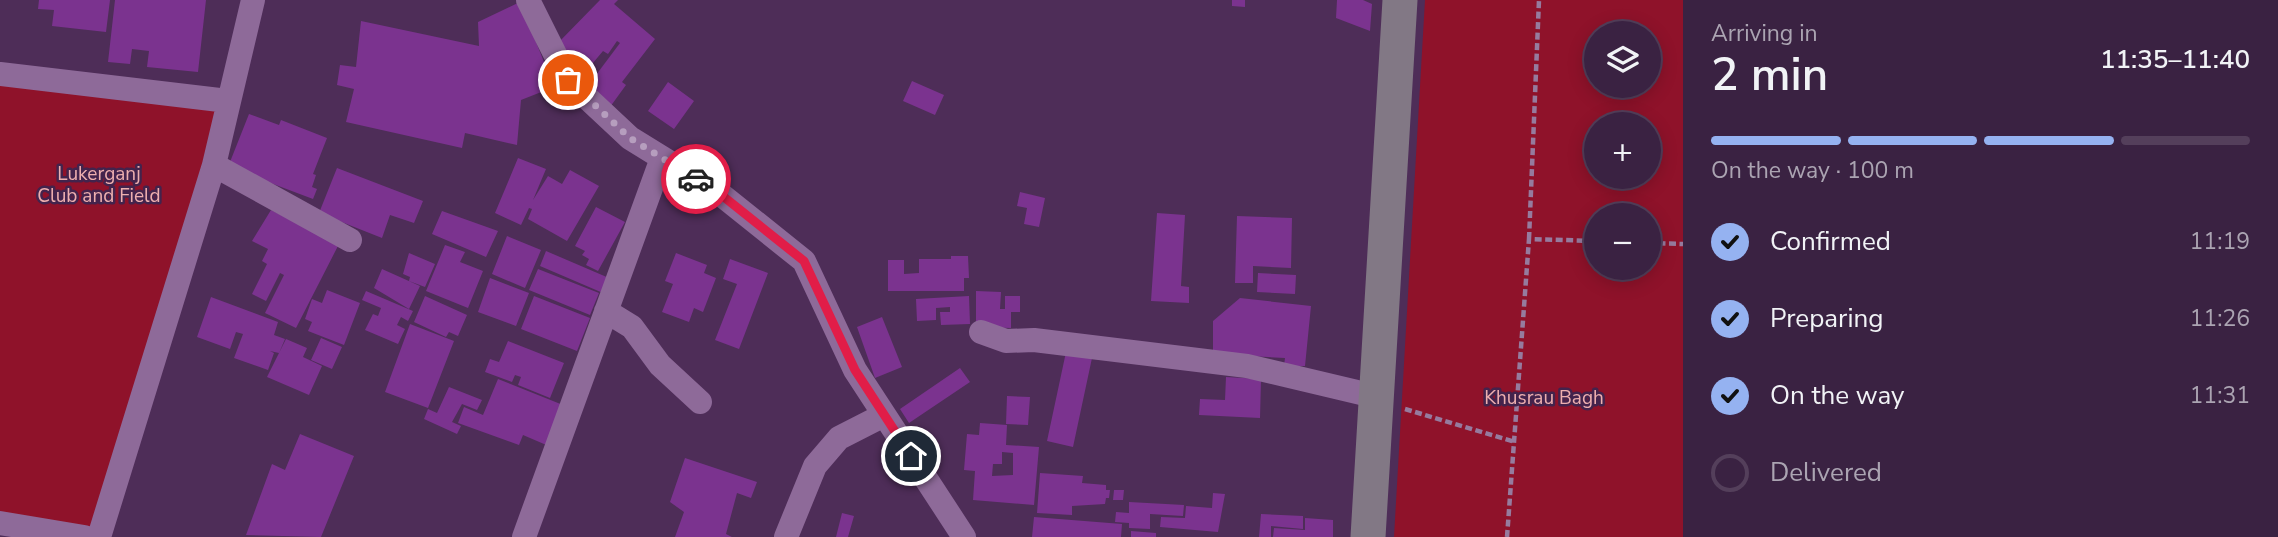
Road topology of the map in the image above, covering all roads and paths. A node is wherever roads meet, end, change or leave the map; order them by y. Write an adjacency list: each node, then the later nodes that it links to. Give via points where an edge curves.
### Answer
1 (253, 0): 6 (street)
2 (528, 0): 7 (street, via 568,80 630,138)
3 (1400, 0): 16 (street)
4 (1539, 0): 9 (path)
5 (0, 74): 6 (street)
6 (228, 101): 8 (street)
7 (662, 158): 14 (street); 18 (street, via 719,193 804,261 855,370)
8 (214, 165): 10 (street); 22 (street)
9 (1529, 239): 11 (path); 19 (path)
10 (350, 240)
11 (1584, 241)
12 (1661, 243): 13 (path)
13 (1683, 244)
14 (606, 311): 17 (street, via 632,327 660,365); 23 (street)
15 (981, 332): 16 (street, via 1006,341 1034,340 1247,366)
16 (1378, 397): 19 (path); 26 (street)
17 (700, 402)
18 (884, 415): 24 (street, via 839,438 815,466); 25 (street)
19 (1514, 442): 27 (path)
20 (0, 523): 21 (street)
21 (84, 537)
22 (99, 537)
23 (523, 537)
24 (786, 537)
25 (964, 537)
26 (1367, 537)
27 (1507, 537)

